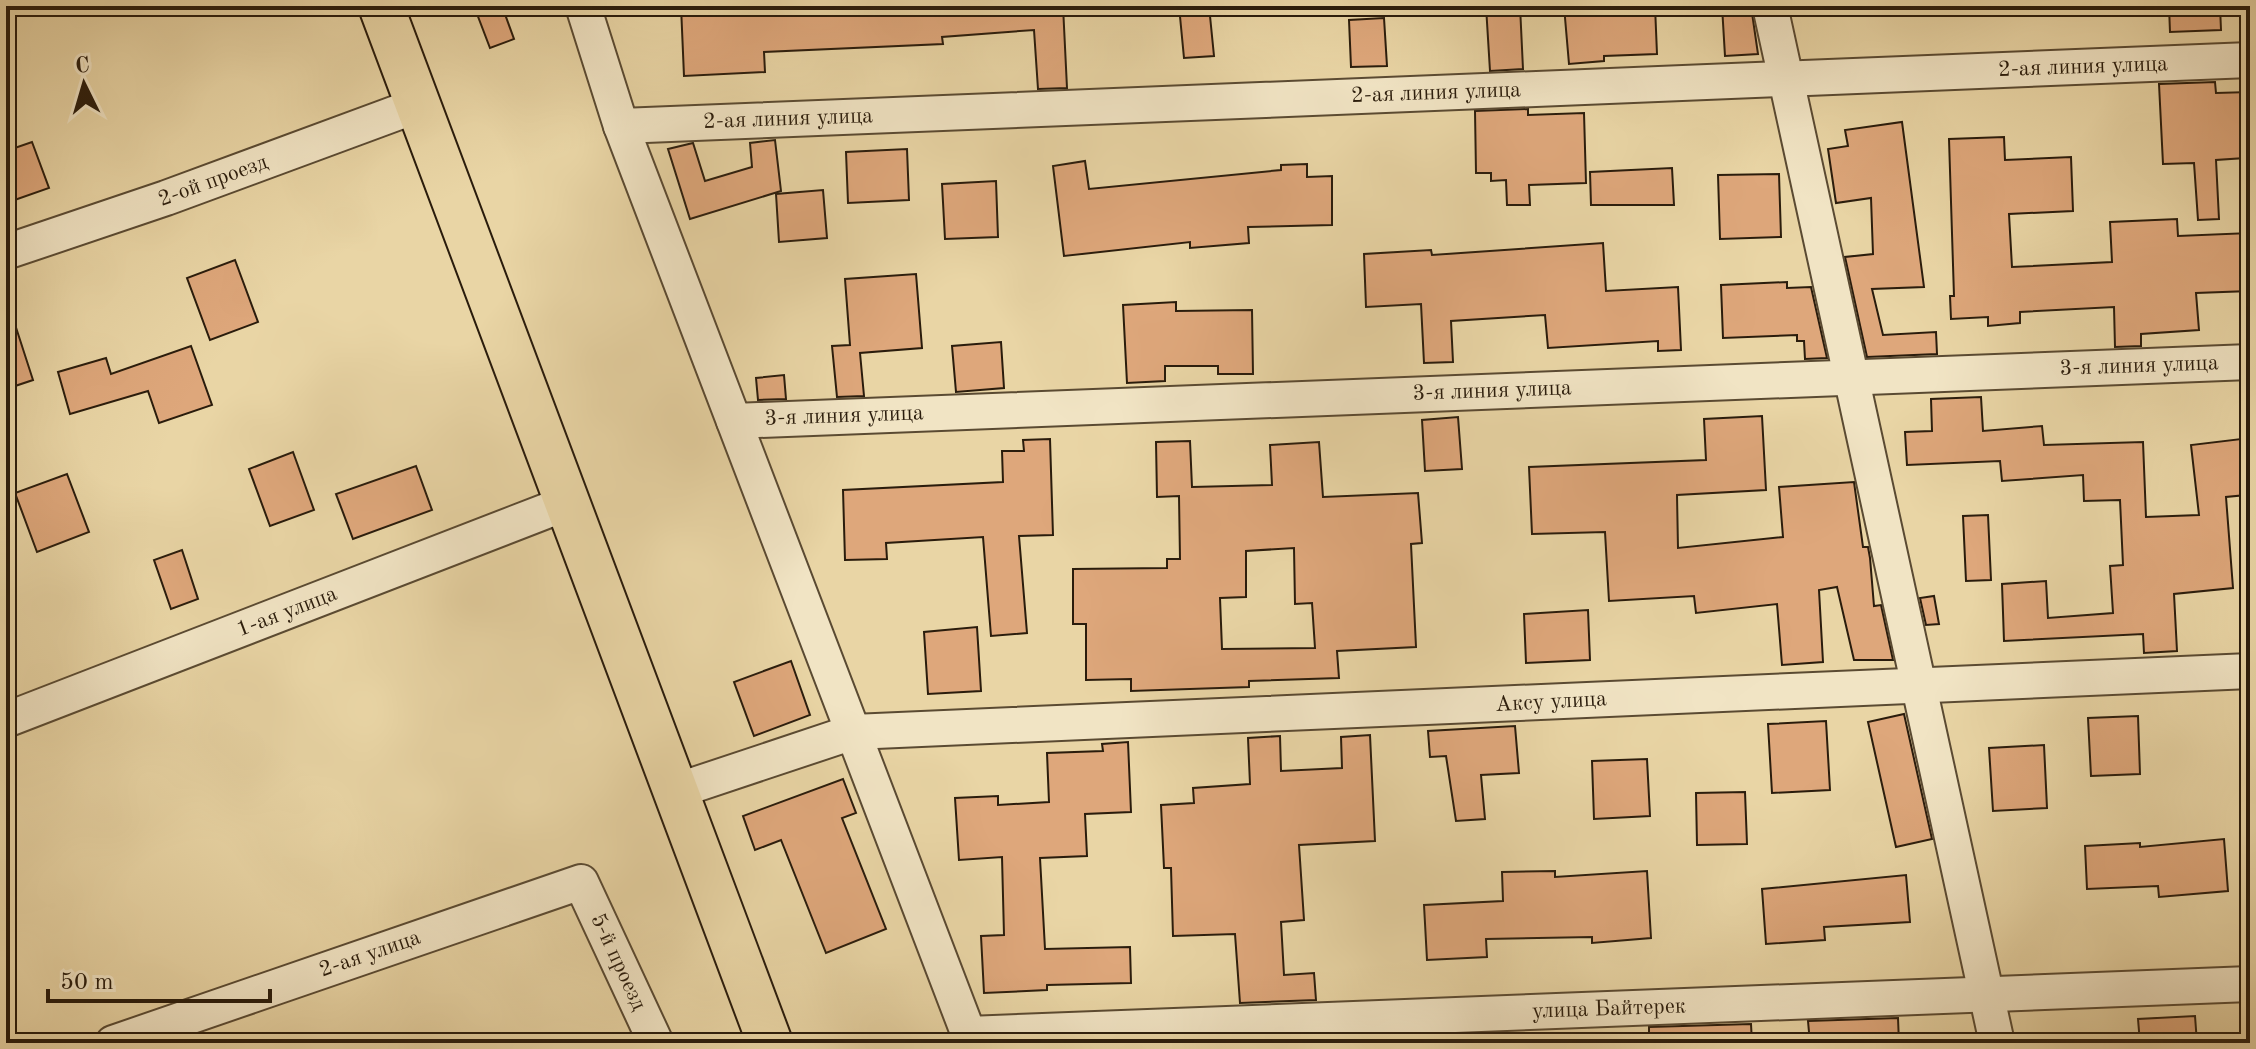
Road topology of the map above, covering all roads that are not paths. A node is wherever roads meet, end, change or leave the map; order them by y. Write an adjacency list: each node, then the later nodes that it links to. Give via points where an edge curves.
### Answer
1 (381, 6): 6 (main road)
2 (583, 6): 7 (street)
3 (1770, 6): 5 (street)
4 (2250, 60): 5 (street, 2-ая линия улица)
5 (1786, 79): 7 (street, 2-ая линия улица); 10 (street)
6 (418, 105): 8 (street, 2-ой проезд); 12 (main road)
7 (621, 126): 11 (street)
8 (6, 252)
9 (2250, 362): 10 (street, 3-я линия улица)
10 (1851, 377): 11 (street, 3-я линия улица); 14 (street)
11 (734, 421): 16 (street)
12 (567, 503): 15 (street, 1-ая улица); 17 (main road)
13 (2250, 671): 14 (street, Аксу улица)
14 (1919, 686): 16 (street, Аксу улица); 20 (street)
15 (6, 720)
16 (853, 732): 17 (street, Аксу улица); 21 (street)
17 (676, 791): 24 (main road)
18 (581, 882): 22 (street, 2-ая улица); 23 (street, 5-й проезд)
19 (2250, 984): 20 (street, улица Байтерек)
20 (1986, 994): 21 (street, улица Байтерек); 25 (street)
21 (970, 1039)
22 (113, 1043)
23 (656, 1043)
24 (770, 1043)
25 (1997, 1043)

